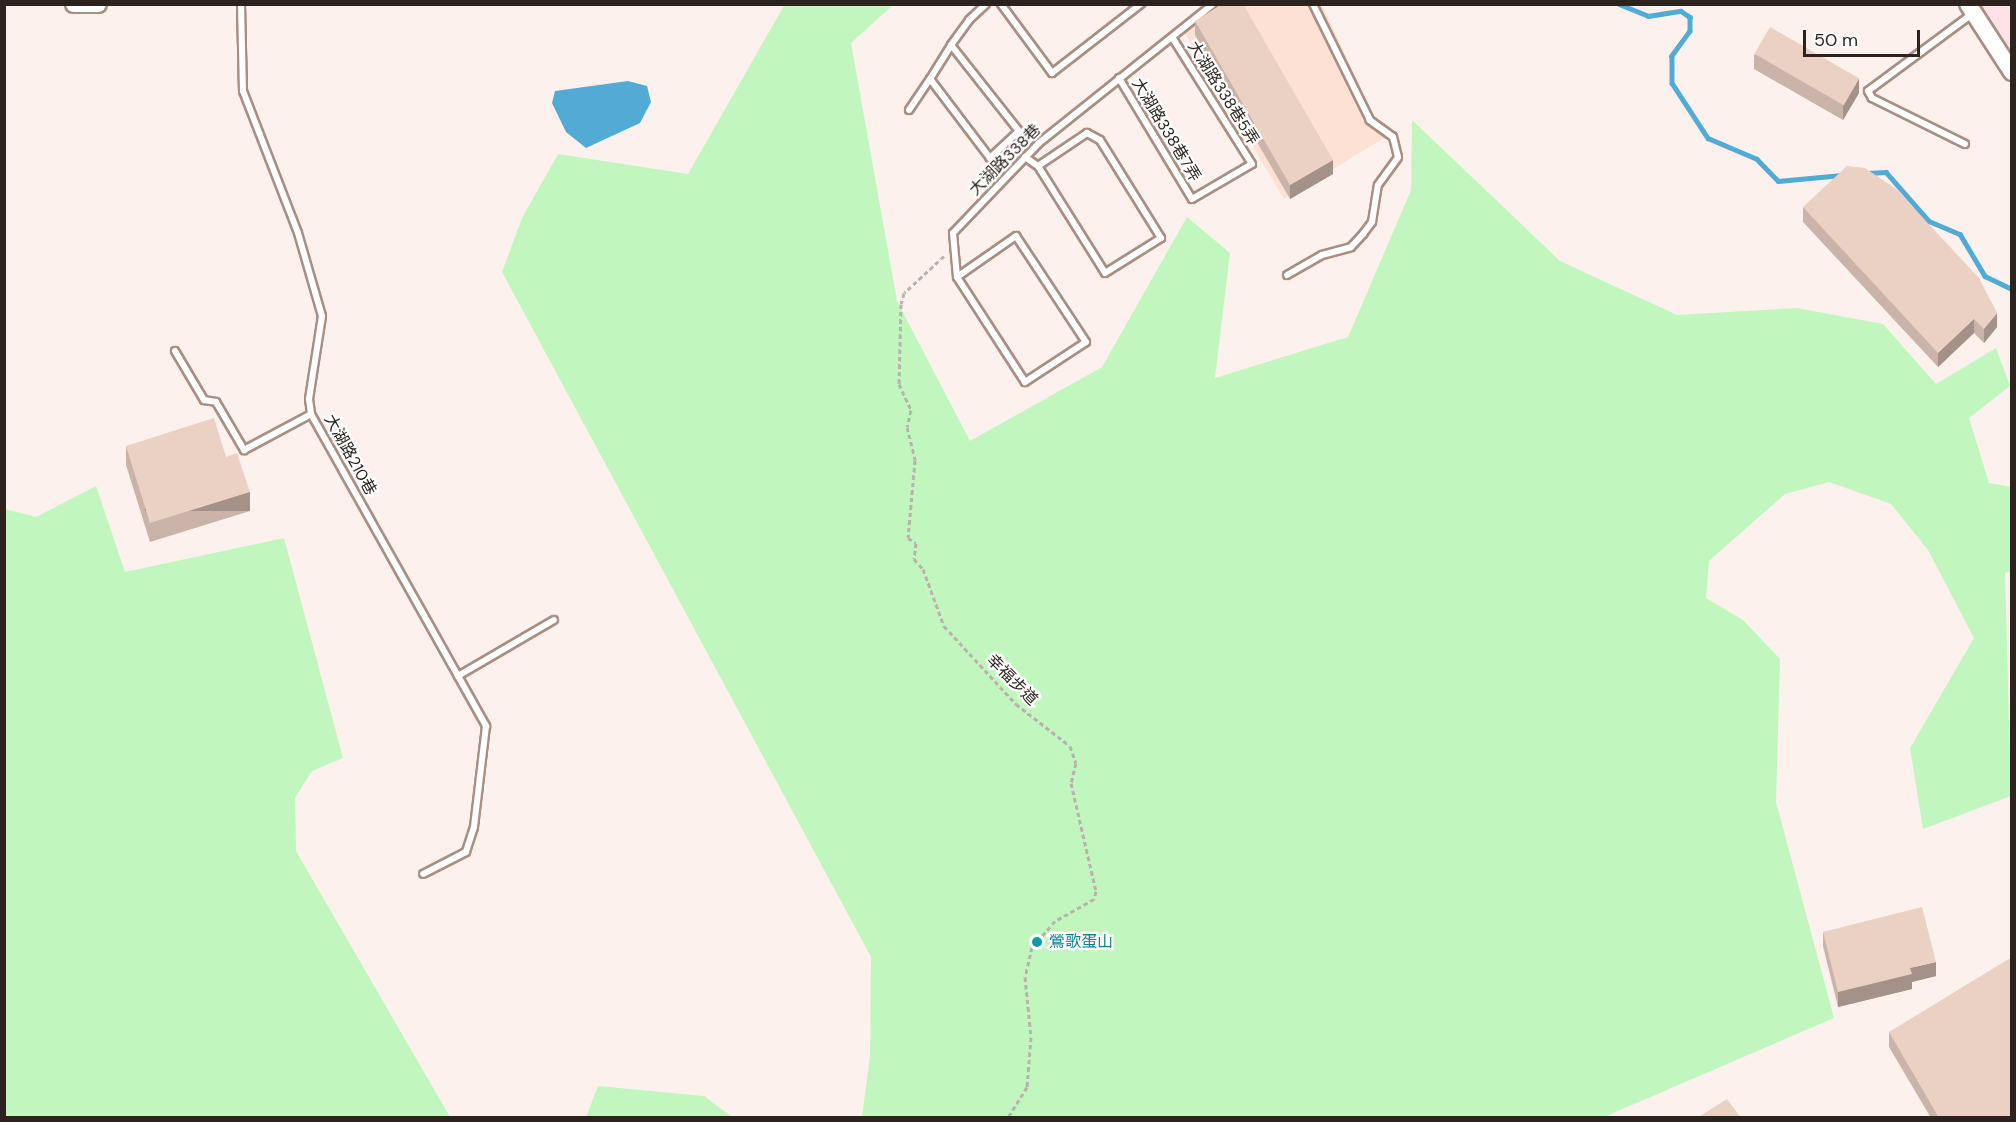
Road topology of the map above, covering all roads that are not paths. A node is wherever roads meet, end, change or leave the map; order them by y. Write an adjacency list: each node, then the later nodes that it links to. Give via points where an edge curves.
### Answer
1 (75, 4): 2 (street)
2 (98, 4)
3 (241, 4): 23 (lane, 大湖路210巷, via 243,91 298,233 322,316 309,399)
4 (986, 4): 11 (lane)
5 (1001, 4): 6 (lane, via 1052,73)
6 (1141, 4)
7 (1213, 4): 10 (lane, 大湖路338巷)
8 (1313, 4): 20 (lane, via 1370,120 1393,137 1398,157 1378,185 1372,222 1351,247 1322,255)
9 (1970, 9): 12 (street); 16 (lane, via 1868,91 1872,98)
10 (1172, 37): 13 (lane, 大湖路338巷); 18 (lane, 大湖路338巷5弄)
11 (951, 45): 14 (lane); 14 (lane, via 1019,130 990,158)
12 (2012, 72)
13 (1119, 78): 17 (lane, 大湖路338巷); 18 (lane, 大湖路338巷7弄, via 1192,199)
14 (930, 79): 15 (lane)
15 (909, 110)
16 (1965, 144)
17 (1025, 157): 19 (lane); 21 (lane, 大湖路338巷, via 953,233)
18 (1252, 164)
19 (1038, 166): 19 (lane, via 1105,273 1161,238 1100,140 1087,133)
20 (1287, 275)
21 (957, 277): 21 (lane, 大湖路338巷, via 1025,382 1086,342 1016,236)
22 (175, 351): 23 (lane, via 204,400 216,402 244,450)
23 (311, 414): 25 (lane, 大湖路210巷)
24 (554, 620): 25 (lane)
25 (458, 675): 26 (lane, 大湖路210巷, via 486,726 474,827 466,852)
26 (423, 874)

